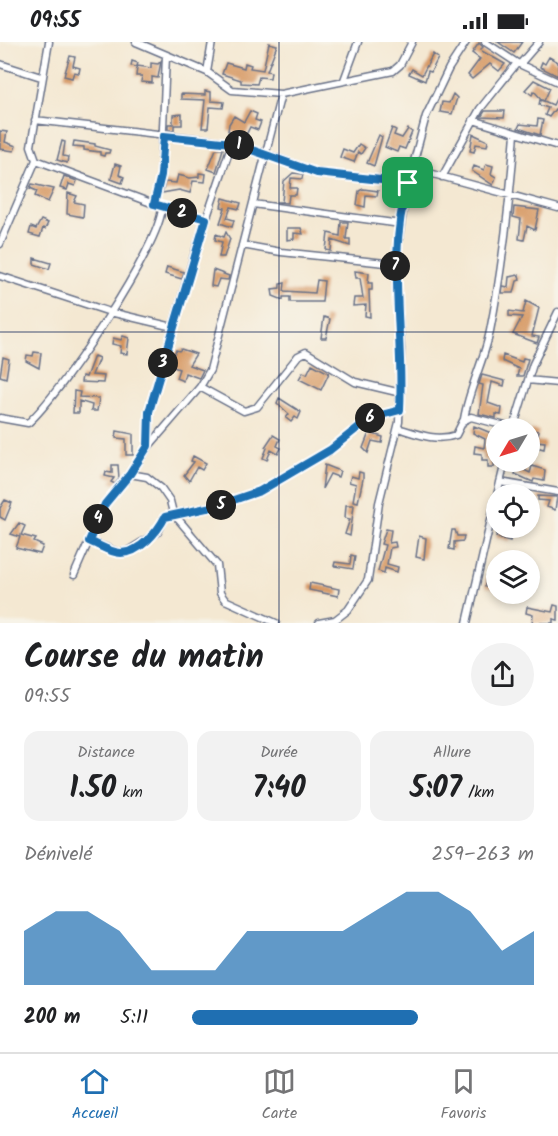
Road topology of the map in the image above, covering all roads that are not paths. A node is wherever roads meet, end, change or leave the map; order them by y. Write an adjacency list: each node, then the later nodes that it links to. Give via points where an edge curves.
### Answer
1 (49, 42): 13 (street)
2 (136, 42): 9 (street)
3 (212, 42): 12 (street)
4 (358, 42): 14 (street)
5 (412, 42): 14 (street, via 393,71)
6 (466, 42): 25 (street, via 448,68 426,116)
7 (485, 42): 10 (street)
8 (539, 42): 10 (street)
9 (166, 56): 12 (street); 20 (street)
10 (519, 63): 15 (street); 18 (street)
11 (0, 64): 13 (street)
12 (207, 72): 16 (street, via 232,90)
13 (41, 77): 17 (street)
14 (344, 80): 16 (street)
15 (558, 82)
16 (281, 94): 23 (street)
17 (35, 120): 20 (street); 24 (street, via 31,146)
18 (473, 120): 19 (street); 26 (street)
19 (515, 134): 22 (street); 28 (street)
20 (164, 136): 21 (street); 29 (street)
21 (232, 143): 23 (street); 33 (street)
22 (558, 146)
23 (266, 154): 27 (street, via 317,173); 30 (street)
24 (36, 159): 29 (street); 35 (street)
25 (411, 168): 26 (street); 27 (street)
26 (442, 177): 28 (street)
27 (408, 183): 34 (street)
28 (510, 194): 32 (street); 49 (street, via 490,332)
29 (154, 204): 31 (street)
30 (253, 204): 34 (street); 36 (street)
31 (162, 207): 33 (street); 39 (street, via 158,228)
32 (558, 208)
33 (206, 219): 41 (street)
34 (401, 224): 37 (street)
35 (0, 244)
36 (242, 245): 37 (street); 44 (street, via 210,369)
37 (395, 264): 45 (street)
38 (0, 276): 39 (street)
39 (110, 312): 41 (street); 47 (street, via 63,384 34,418 20,423)
40 (558, 312): 42 (street)
41 (173, 327): 52 (street, via 149,412)
42 (528, 380): 43 (street); 48 (street)
43 (558, 383)
44 (200, 387): 45 (street, via 251,411 298,356 306,352 362,386); 52 (street)
45 (401, 393): 46 (street)
46 (400, 410): 51 (street); 57 (street, via 370,418 330,450 260,491 216,506)
47 (0, 418)
48 (516, 418)
49 (464, 419): 50 (street); 51 (street, via 458,433 447,437 428,438)
50 (486, 421)
51 (398, 428): 62 (street, via 379,503 368,580 348,610 335,620)
52 (148, 446): 54 (street)
53 (502, 472): 55 (street)
54 (130, 474): 57 (street, via 152,479 170,501); 59 (street, via 105,504)
55 (500, 482): 56 (street)
56 (558, 492)
57 (173, 513): 59 (street, via 165,517 158,532 126,552); 61 (street, via 217,565 220,593 225,600)
58 (487, 538): 63 (street)
59 (89, 541): 60 (street)
60 (74, 575)
61 (276, 623)
62 (319, 623)
63 (467, 623)

